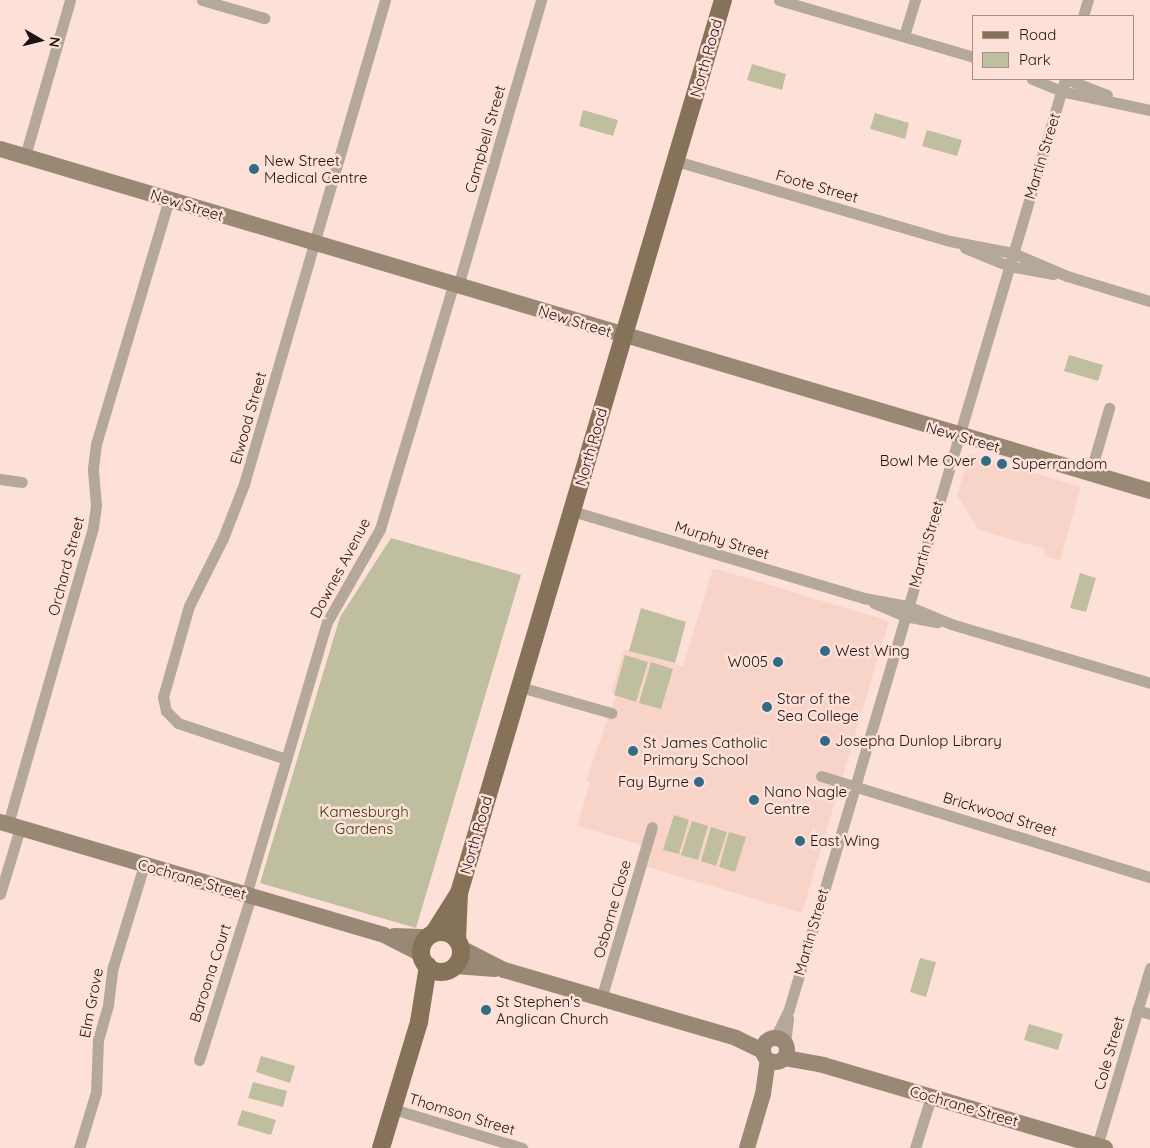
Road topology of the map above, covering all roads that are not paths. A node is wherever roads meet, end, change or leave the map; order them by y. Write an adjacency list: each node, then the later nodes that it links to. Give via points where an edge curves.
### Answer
1 (70, 0): 20 (street)
2 (202, 0): 10 (street)
3 (385, 0): 24 (street, Elwood Street)
4 (541, 0): 28 (street, Campbell Street)
5 (723, 0): 21 (main road, North Road)
6 (779, 0): 11 (street)
7 (915, 0): 11 (street)
8 (1088, 0): 9 (street)
9 (1083, 15)
10 (264, 18)
11 (904, 36): 12 (street)
12 (972, 56)
13 (1035, 80): 16 (street)
14 (1065, 80): 16 (street, Martin Street)
15 (1068, 80): 17 (street)
16 (1061, 90): 17 (street); 25 (street, Martin Street)
17 (1120, 101): 18 (street)
18 (1150, 110)
19 (0, 149): 20 (street, New Street)
20 (25, 156): 22 (street, New Street)
21 (676, 161): 23 (street, Foote Street); 30 (main road, North Road)
22 (169, 199): 24 (street, New Street); 45 (street, Orchard Street, via 96,444 92,468 96,505 93,527)
23 (950, 241): 25 (street, Foote Street); 26 (street, Foote Street)
24 (314, 243): 28 (street, New Street); 42 (street, Elwood Street, via 244,484 223,538 189,606 163,697 170,717 186,727)
25 (1013, 253): 26 (street, Martin Street); 27 (street, Foote Street)
26 (1009, 266): 27 (street, Foote Street); 32 (street, Martin Street)
27 (1067, 276): 29 (street, Foote Street)
28 (456, 286): 30 (street, New Street); 42 (street, Downes Avenue, via 380,529 327,622)
29 (1150, 301)
30 (624, 336): 32 (street, New Street); 37 (main road, North Road)
31 (1109, 408): 33 (street)
32 (958, 436): 33 (street, New Street); 38 (street, Martin Street)
33 (1090, 474): 36 (street, New Street)
34 (0, 479): 35 (street)
35 (22, 482)
36 (1150, 492)
37 (572, 511): 38 (street, Murphy Street); 40 (main road, North Road)
38 (906, 611): 39 (street, Murphy Street); 44 (street, Martin Street)
39 (1150, 683)
40 (520, 687): 41 (street); 51 (main road, North Road)
41 (611, 713)
42 (286, 758): 53 (street, Downes Avenue)
43 (821, 776): 44 (street, Brickwood Street)
44 (854, 786): 48 (street, Brickwood Street); 65 (street, Martin Street)
45 (9, 825): 47 (street, Cochrane Street); 52 (street, Orchard Street)
46 (652, 827): 61 (street, Osborne Close)
47 (144, 865): 53 (street, Cochrane Street); 71 (street, Elm Grove, via 113,967 108,1005 98,1040 96,1092)
48 (1137, 870): 49 (street, Brickwood Street); 50 (street, Brickwood Street)
49 (1150, 872)
50 (1150, 877)
51 (459, 893): 55 (main road, North Road); 56 (main road, North Road)
52 (0, 894)
53 (248, 896): 54 (street, Cochrane Street); 66 (street, Baroona Court)
54 (384, 935): 55 (street, Cochrane Street); 57 (street, Cochrane Street)
55 (431, 935): 56 (main road, via 446,932); 57 (main road, North Road)
56 (459, 944): 58 (main road, North Road); 60 (street, Cochrane Street)
57 (425, 960): 58 (main road); 64 (main road)
58 (450, 968): 60 (street, Cochrane Street); 64 (main road)
59 (1150, 968): 62 (street, Cole Street)
60 (504, 970): 61 (street, Cochrane Street)
61 (601, 999): 65 (street, Cochrane Street)
62 (1138, 1010): 63 (street); 70 (street, Cole Street)
63 (1150, 1014)
64 (419, 1022): 68 (main road)
65 (776, 1050): 67 (street, Cochrane Street); 74 (street, Martin Street)
66 (199, 1060)
67 (931, 1097): 69 (street, Cochrane Street); 75 (street)
68 (393, 1109): 72 (main road); 73 (street, Thomson Street)
69 (1066, 1143): 70 (street, Cochrane Street)
70 (1101, 1147)
71 (79, 1148)
72 (381, 1148)
73 (522, 1148)
74 (747, 1148)
75 (915, 1148)

